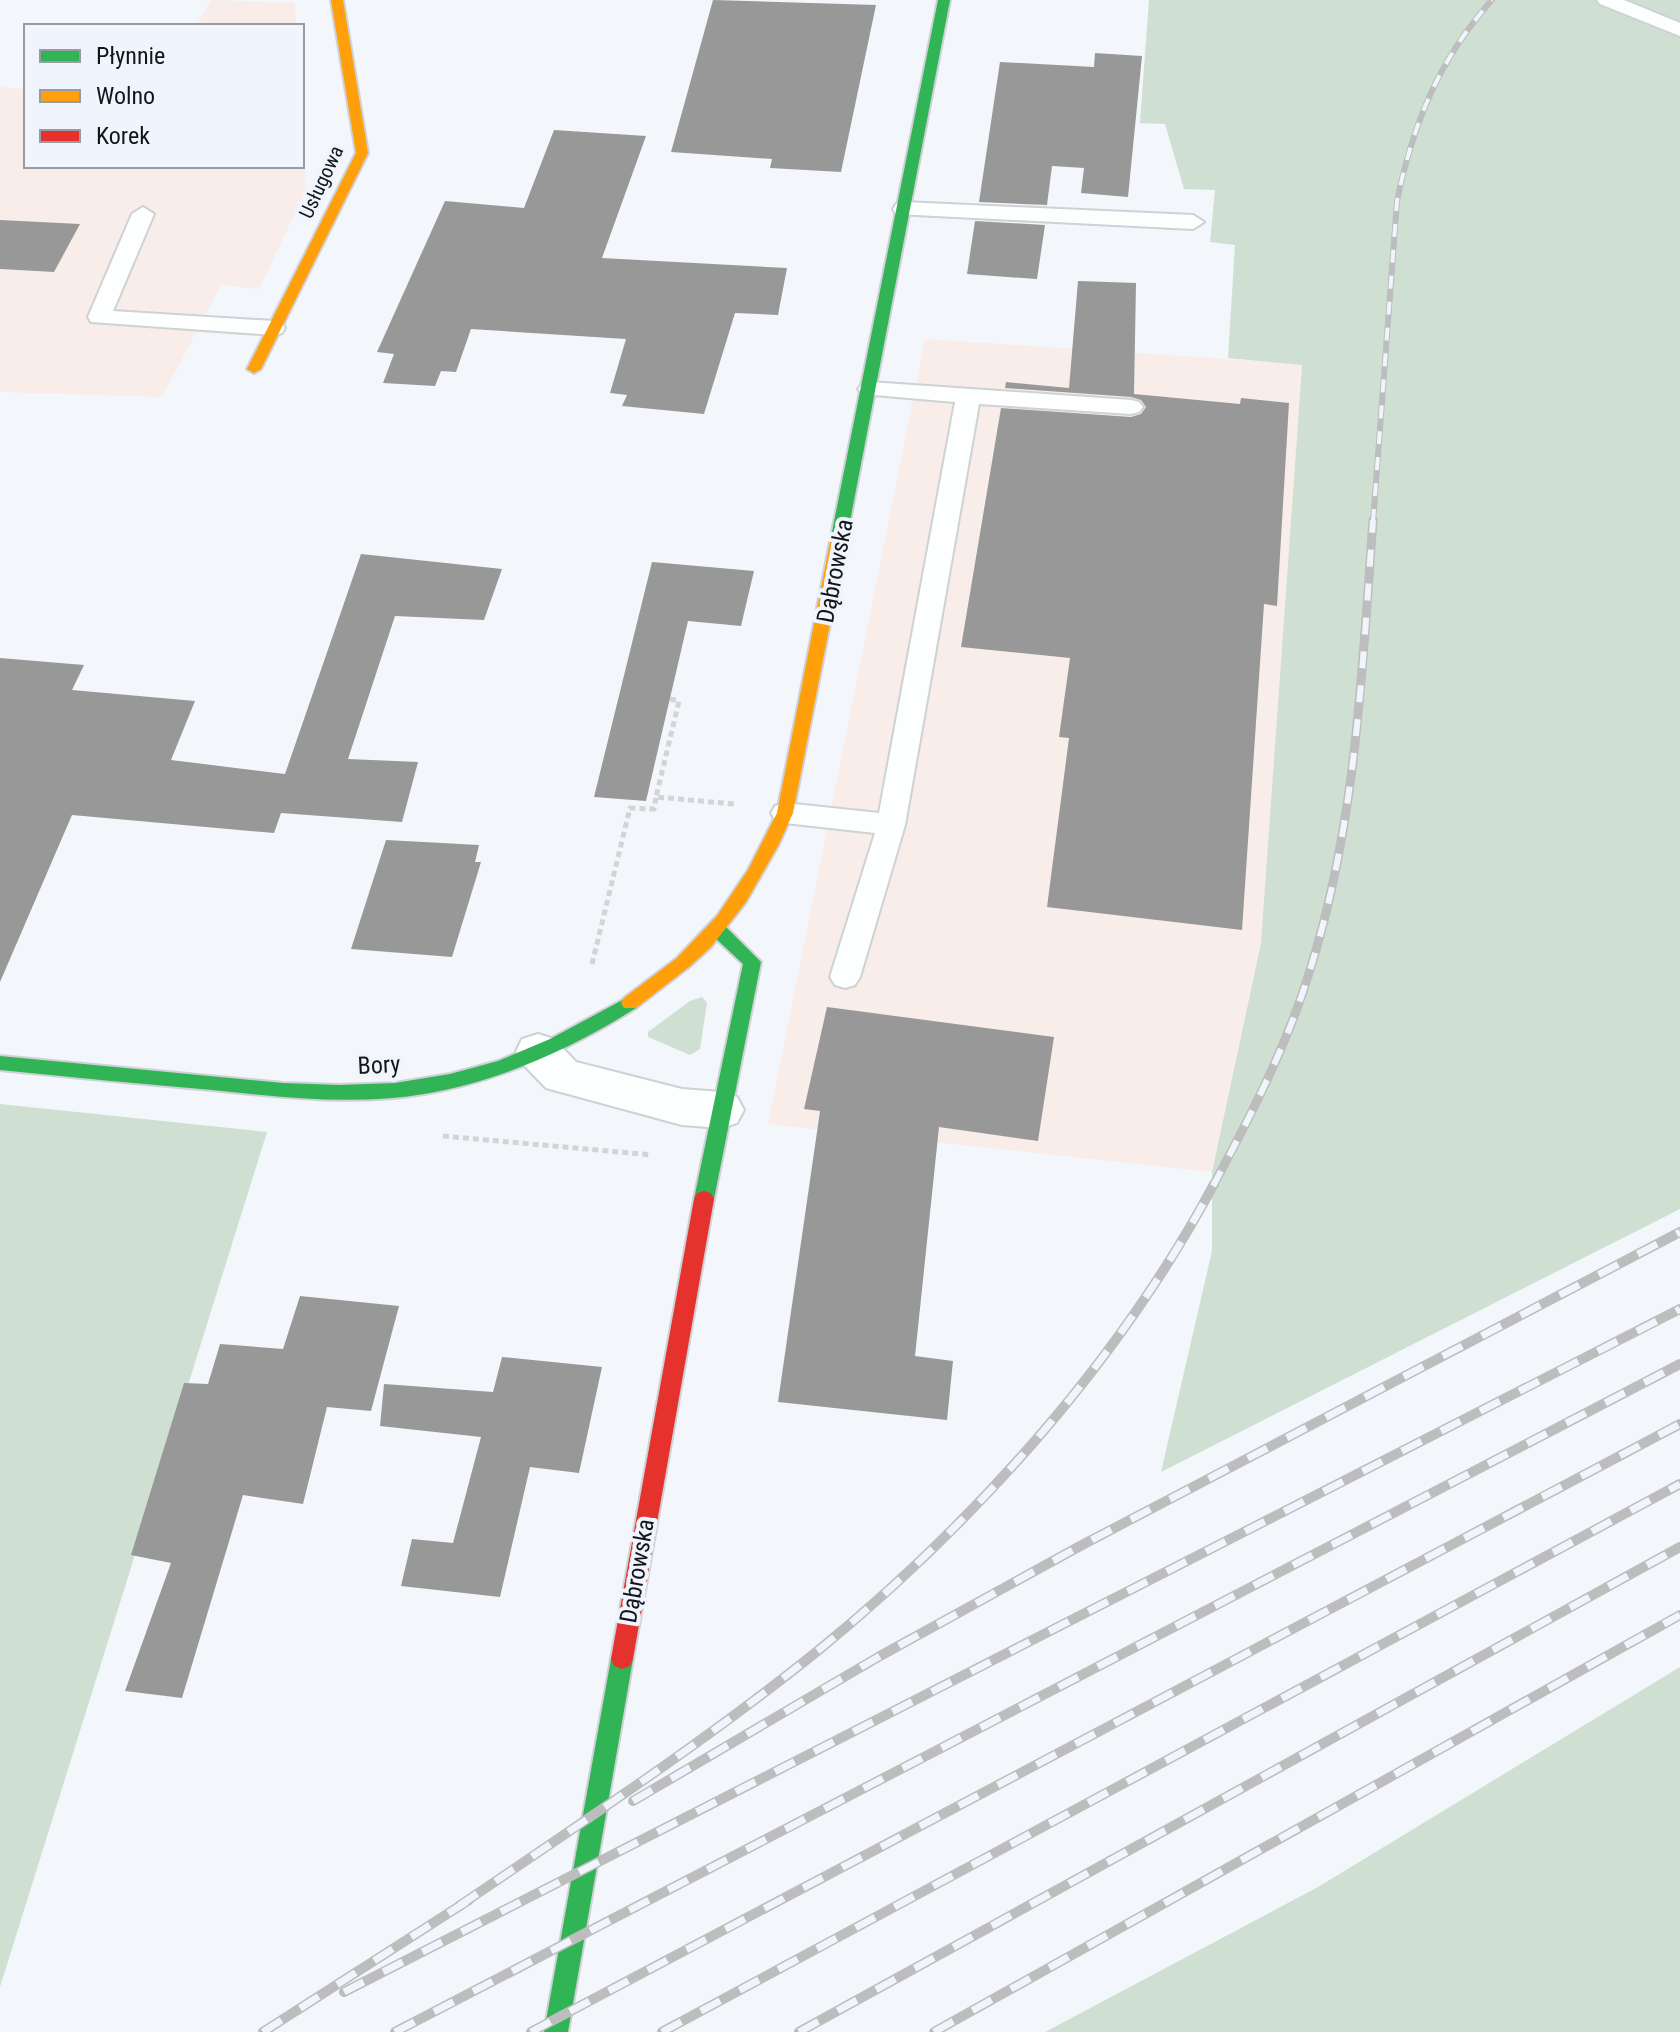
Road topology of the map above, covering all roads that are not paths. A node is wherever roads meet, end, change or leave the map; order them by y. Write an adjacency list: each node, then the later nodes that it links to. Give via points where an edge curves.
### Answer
1 (337, 0): 8 (street, Usługowa, via 362,153)
2 (944, 0): 5 (street, Dąbrowska)
3 (1607, 0): 4 (lane)
4 (1680, 30)
5 (904, 209): 7 (lane); 10 (street, Dąbrowska)
6 (143, 214): 8 (lane, via 99,317)
7 (1193, 222)
8 (274, 328): 9 (street, Usługowa)
9 (254, 369)
10 (870, 389): 11 (lane); 13 (street, Dąbrowska)
11 (968, 397): 12 (lane); 14 (lane)
12 (1131, 407)
13 (785, 813): 14 (lane); 15 (street, Dąbrowska, via 761,868)
14 (891, 825): 16 (lane)
15 (718, 930): 17 (street, Bory, via 661,981); 19 (street, Dąbrowska, via 752,962)
16 (845, 977)
17 (538, 1051): 18 (street, Bory, via 424,1087 359,1091 280,1090); 19 (street, via 562,1076 682,1107)
18 (0, 1063)
19 (721, 1110): 20 (street, Dąbrowska)
20 (556, 2032)

